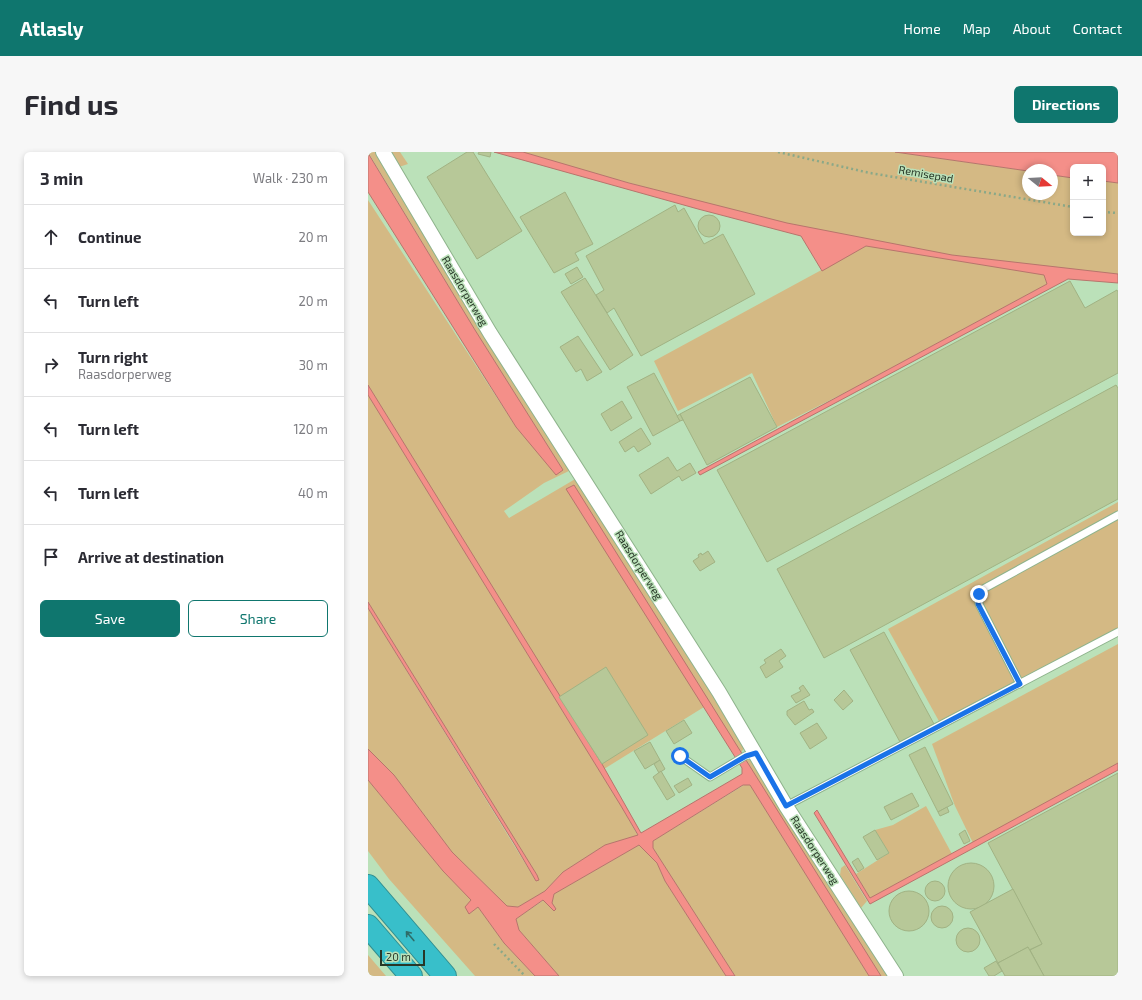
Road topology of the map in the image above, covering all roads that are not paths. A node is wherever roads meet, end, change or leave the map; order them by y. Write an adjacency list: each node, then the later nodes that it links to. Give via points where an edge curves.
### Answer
1 (383, 152): 5 (street, Raasdorperweg, via 490,333 580,472)
2 (1118, 515): 4 (lane, via 985,588 979,594 978,604)
3 (1118, 632): 4 (lane)
4 (1020, 684): 7 (lane)
5 (751, 754): 6 (lane, via 710,777); 7 (street, Raasdorperweg)
6 (680, 756)
7 (786, 806): 12 (street, Raasdorperweg)
8 (368, 886): 11 (highway, one-way to 8)
9 (368, 926): 10 (highway)
10 (411, 976)
11 (445, 976)
12 (896, 976)

